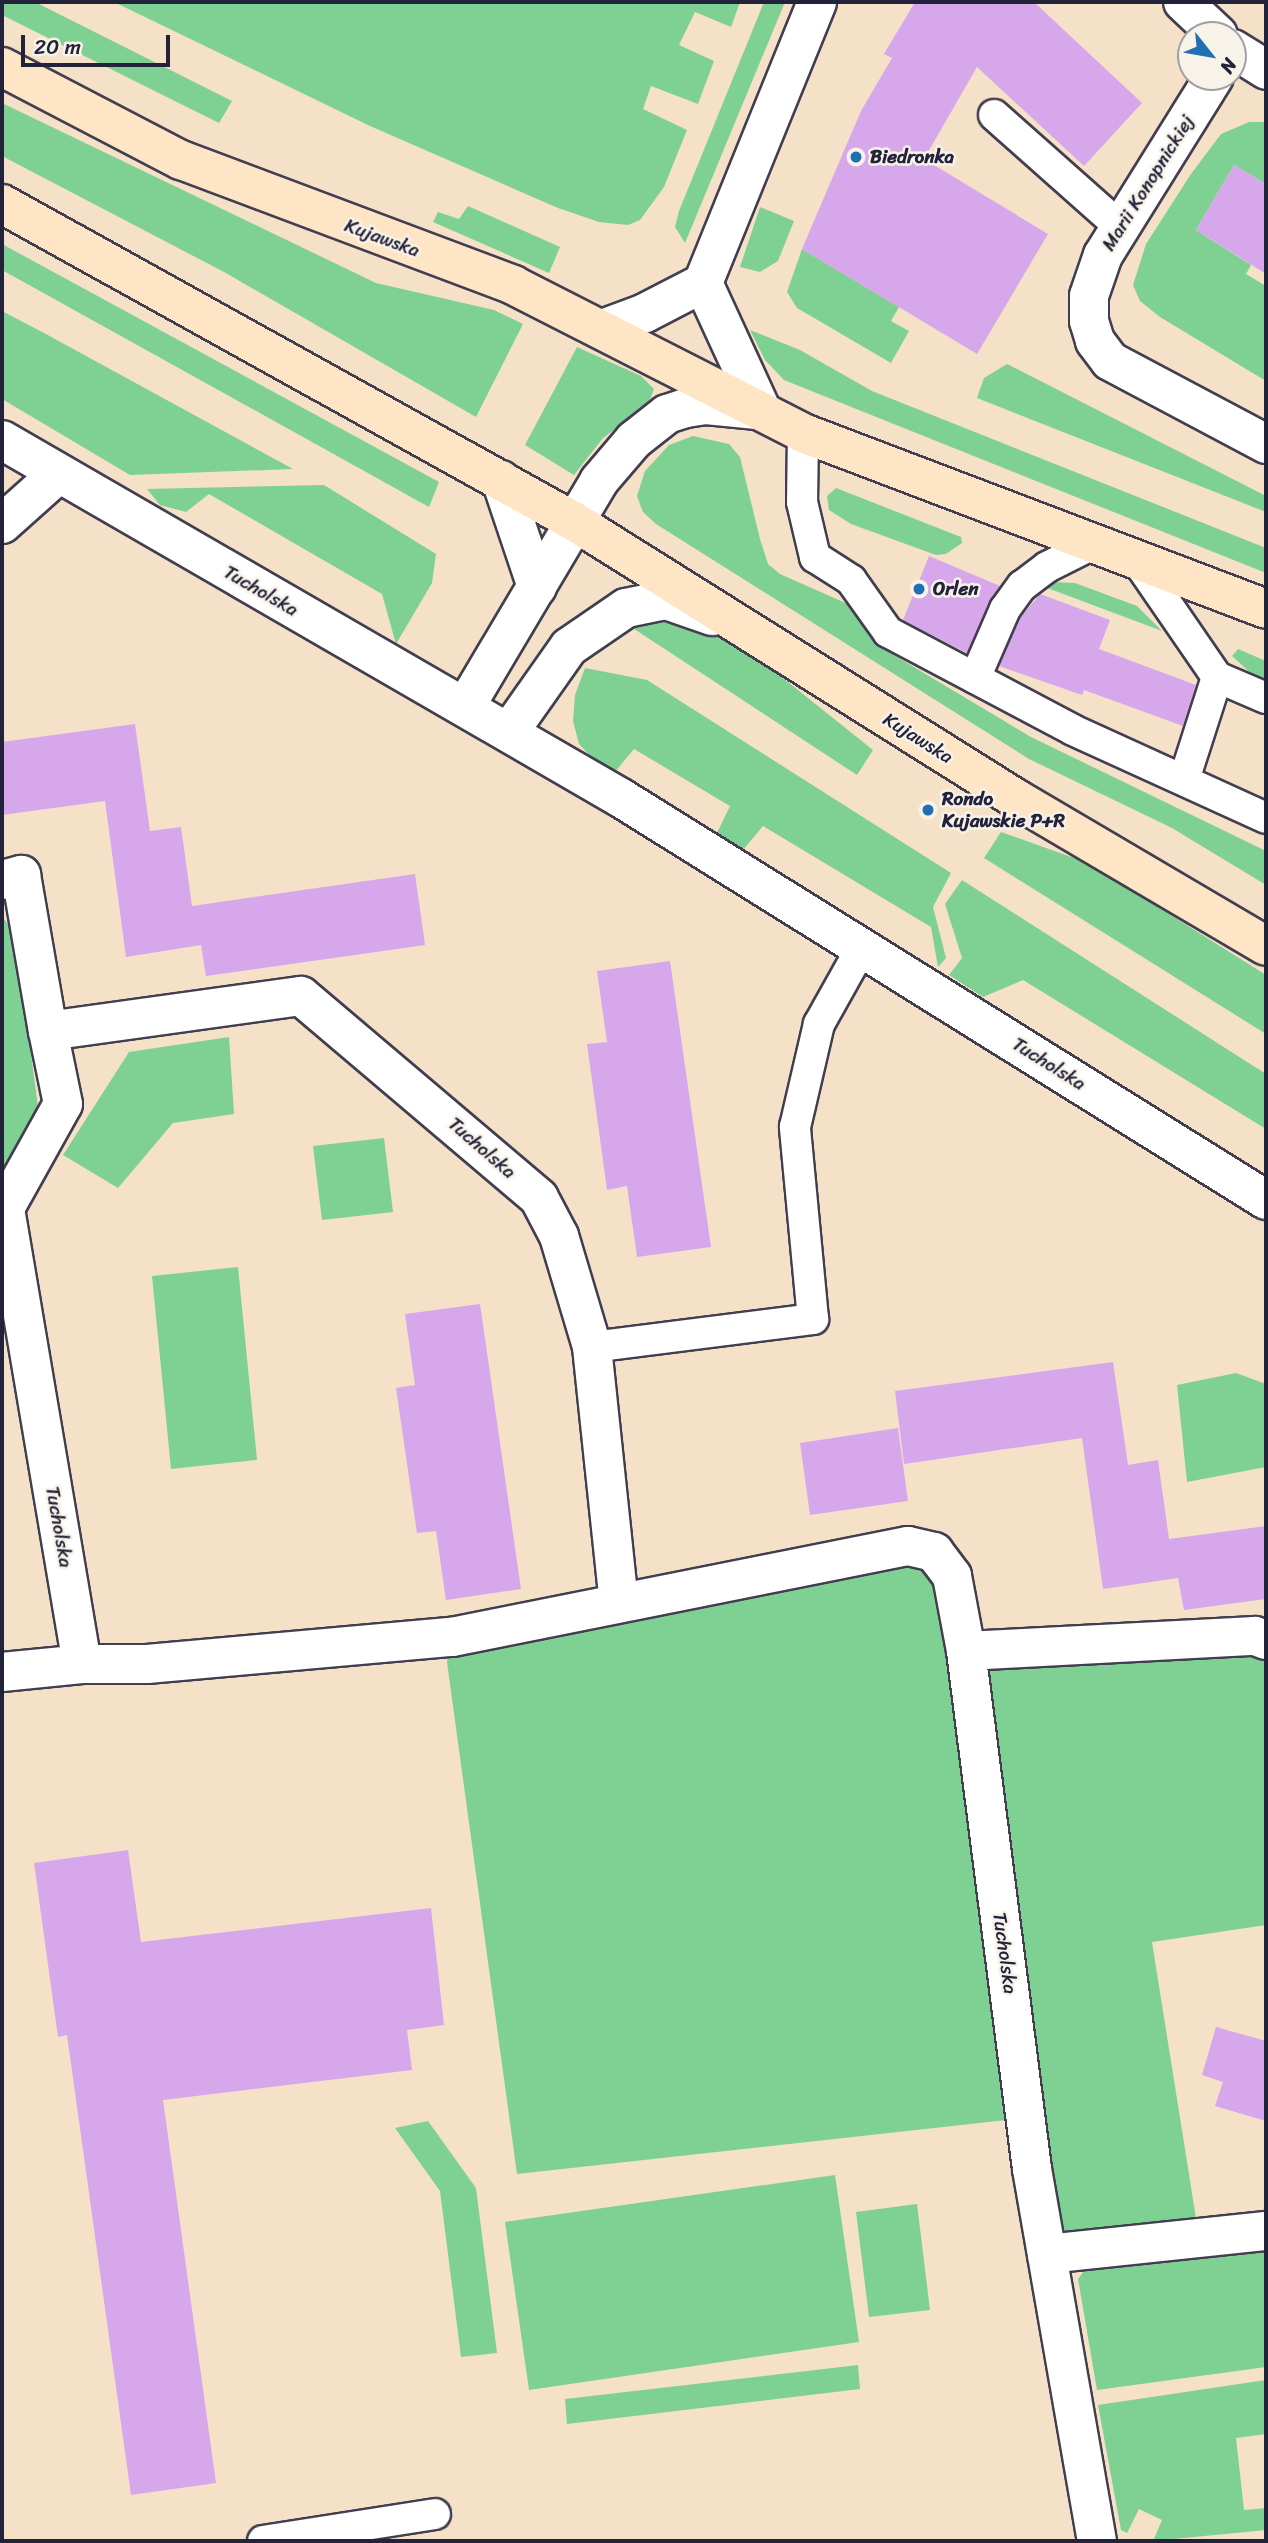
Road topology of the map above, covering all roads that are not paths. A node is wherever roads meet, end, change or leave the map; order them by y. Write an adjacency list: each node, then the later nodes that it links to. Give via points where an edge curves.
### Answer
1 (817, 2): 11 (street)
2 (1183, 2): 3 (street)
3 (1204, 21)
4 (1247, 58): 6 (street)
5 (2, 67): 12 (main road, Kujawska, via 181,160 513,285)
6 (1266, 70)
7 (1205, 91): 10 (street, Marii Konopnickiej)
8 (994, 116): 10 (lane)
9 (2, 204): 18 (main road, Kujawska)
10 (1119, 226): 16 (street, Marii Konopnickiej, via 1100,264 1088,304 1101,353)
11 (703, 283): 12 (street); 13 (street)
12 (602, 330): 13 (main road, Kujawska)
13 (762, 411): 14 (main road, Kujawska); 19 (street, Kujawska, via 706,405 667,414 634,440 599,481)
14 (803, 433): 21 (main road, Kujawska); 27 (lane, via 802,502 815,558 851,580 888,632)
15 (2, 440): 17 (street, Tucholska)
16 (1266, 444)
17 (58, 474): 20 (street); 29 (street, Tucholska)
18 (501, 480): 19 (main road, Kujawska); 23 (street)
19 (575, 522): 23 (street); 25 (main road, Kujawska)
20 (2, 524)
21 (1091, 545): 22 (main road, Kujawska); 27 (lane, via 1046,567 1022,586 1005,609)
22 (1138, 562): 24 (main road, Kujawska); 26 (lane)
23 (537, 587): 29 (street)
24 (1266, 609)
25 (744, 628): 30 (street, via 666,600 626,608 569,647); 34 (main road, Kujawska, via 1015,798)
26 (1217, 677): 28 (lane); 31 (lane)
27 (975, 678): 31 (lane)
28 (1266, 698)
29 (465, 707): 30 (street, Tucholska)
30 (509, 732): 36 (street, Tucholska)
31 (1184, 780): 32 (lane)
32 (1266, 818)
33 (2, 880): 37 (street, Tucholska, via 21,875)
34 (1249, 932): 35 (main road, Kujawska)
35 (1266, 946)
36 (862, 947): 38 (street, Tucholska); 40 (lane, via 819,1024 795,1127 813,1319)
37 (48, 1031): 39 (street, Tucholska, via 62,1104); 40 (street, Tucholska, via 302,996 539,1198 559,1236)
38 (1266, 1200)
39 (3, 1209): 44 (street, Tucholska)
40 (592, 1348): 41 (street, Tucholska)
41 (619, 1603): 43 (street, Tucholska, via 908,1546 934,1552 952,1576); 44 (street, Tucholska, via 452,1636 147,1664)
42 (1266, 1640): 43 (street, via 1255,1636)
43 (966, 1651): 47 (street, Tucholska, via 1032,2169)
44 (82, 1664): 45 (street, Tucholska)
45 (2, 1672)
46 (1266, 2231): 47 (street)
47 (1047, 2254): 50 (street, Tucholska)
48 (435, 2514): 49 (lane)
49 (264, 2541)
50 (1097, 2541)

